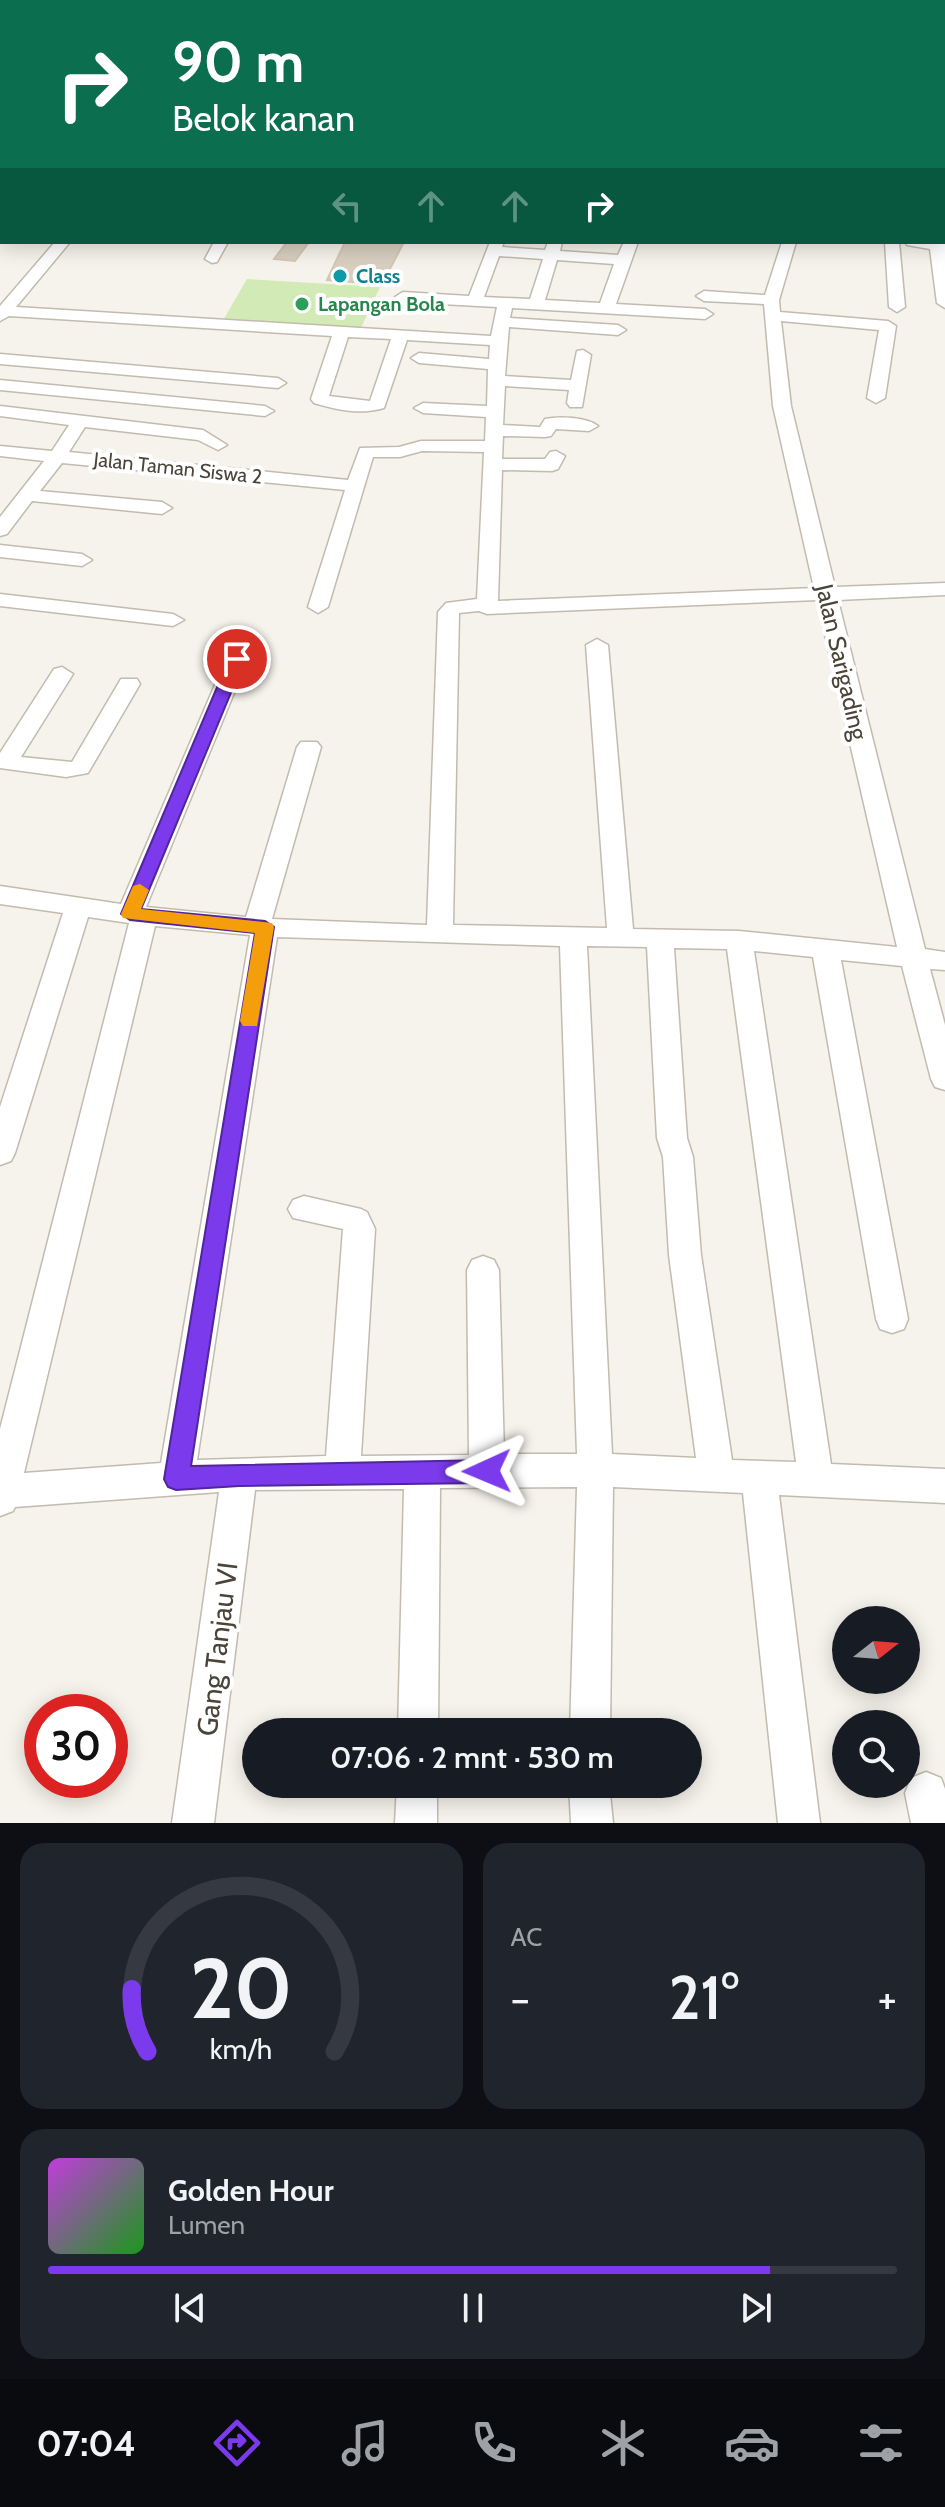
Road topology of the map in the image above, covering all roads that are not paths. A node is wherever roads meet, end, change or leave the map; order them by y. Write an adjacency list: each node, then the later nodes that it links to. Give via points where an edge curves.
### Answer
1 (61, 244): 19 (street)
2 (220, 244): 9 (street)
3 (630, 244): 10 (street)
4 (788, 244): 17 (street, Jalan Sarigading)
5 (892, 244): 16 (street)
6 (941, 245): 14 (street)
7 (495, 247): 8 (street); 13 (street)
8 (553, 248): 10 (street); 15 (street)
9 (212, 259)
10 (624, 260): 18 (street)
11 (704, 296): 17 (street)
12 (403, 297): 13 (street)
13 (474, 302): 21 (street)
14 (945, 303)
15 (536, 306): 18 (street); 21 (street)
16 (897, 307)
17 (772, 308): 34 (street, via 888,326); 53 (street, Jalan Sarigading, via 782,406)
18 (607, 309): 20 (street)
19 (3, 313): 22 (street)
20 (705, 314)
21 (502, 322): 23 (street); 25 (street); 30 (street)
22 (226, 326): 24 (street); 26 (street)
23 (618, 330)
24 (342, 331): 25 (street); 25 (street, via 320,399 371,407 378,404)
25 (401, 335)
26 (208, 343)
27 (583, 355): 33 (street)
28 (419, 358): 30 (street)
29 (0, 359): 31 (street)
30 (497, 372): 33 (street); 41 (street)
31 (278, 383)
32 (0, 385): 38 (street)
33 (579, 386): 35 (street)
34 (876, 398)
35 (576, 407)
36 (423, 408): 41 (street)
37 (0, 411): 39 (street)
38 (265, 411)
39 (80, 421): 42 (street, via 203,435); 44 (street)
40 (589, 426): 41 (street, via 551,423 545,432)
41 (494, 438): 45 (street, via 552,465); 46 (street, via 400,452 370,451 364,455); 55 (street)
42 (218, 445)
43 (0, 451): 44 (street, Jalan Taman Siswa 2)
44 (58, 455): 46 (street, Jalan Taman Siswa 2); 47 (street)
45 (556, 456)
46 (357, 486): 56 (street)
47 (27, 495): 48 (street); 49 (street)
48 (162, 508)
49 (3, 522)
50 (0, 551): 51 (street)
51 (82, 560)
52 (945, 589): 53 (street)
53 (825, 594): 55 (street, via 490,609); 74 (street, Jalan Sarigading)
54 (0, 600): 57 (street)
55 (485, 604): 68 (street, via 448,612)
56 (318, 607)
57 (173, 620)
58 (597, 645): 70 (street)
59 (237, 659): 66 (street)
60 (62, 674): 63 (street)
61 (129, 684): 63 (street, via 80,768)
62 (309, 747): 67 (street)
63 (3, 761)
64 (0, 895): 65 (street)
65 (78, 906): 66 (street); 77 (street)
66 (137, 915): 67 (street); 91 (street)
67 (261, 927): 68 (street); 88 (street)
68 (440, 934): 69 (street)
69 (573, 936): 70 (street); 81 (street)
70 (621, 937): 71 (street)
71 (660, 937): 72 (street); 86 (street, via 672,1138)
72 (739, 940): 73 (street); 89 (street)
73 (825, 947): 74 (street); 80 (street)
74 (913, 958): 75 (street); 76 (street, Jalan Sarigading)
75 (945, 961)
76 (945, 1079)
77 (0, 1153)
78 (304, 1209): 84 (street, via 350,1218 359,1229)
79 (483, 1270): 82 (street)
80 (892, 1319)
81 (595, 1470): 82 (street); 86 (street); 93 (street)
82 (487, 1471): 83 (street)
83 (422, 1472): 84 (street); 92 (street)
84 (342, 1473): 85 (street)
85 (239, 1474): 88 (street); 96 (street, Gang Tanjau VI)
86 (716, 1475): 87 (street)
87 (759, 1478): 89 (street); 99 (street)
88 (176, 1479): 91 (street)
89 (816, 1481): 90 (street)
90 (945, 1486)
91 (1, 1495)
92 (418, 1718)
93 (590, 1718)
94 (417, 1798): 97 (street)
95 (590, 1798): 98 (street)
96 (193, 1823)
97 (416, 1823)
98 (592, 1823)
99 (799, 1823)

